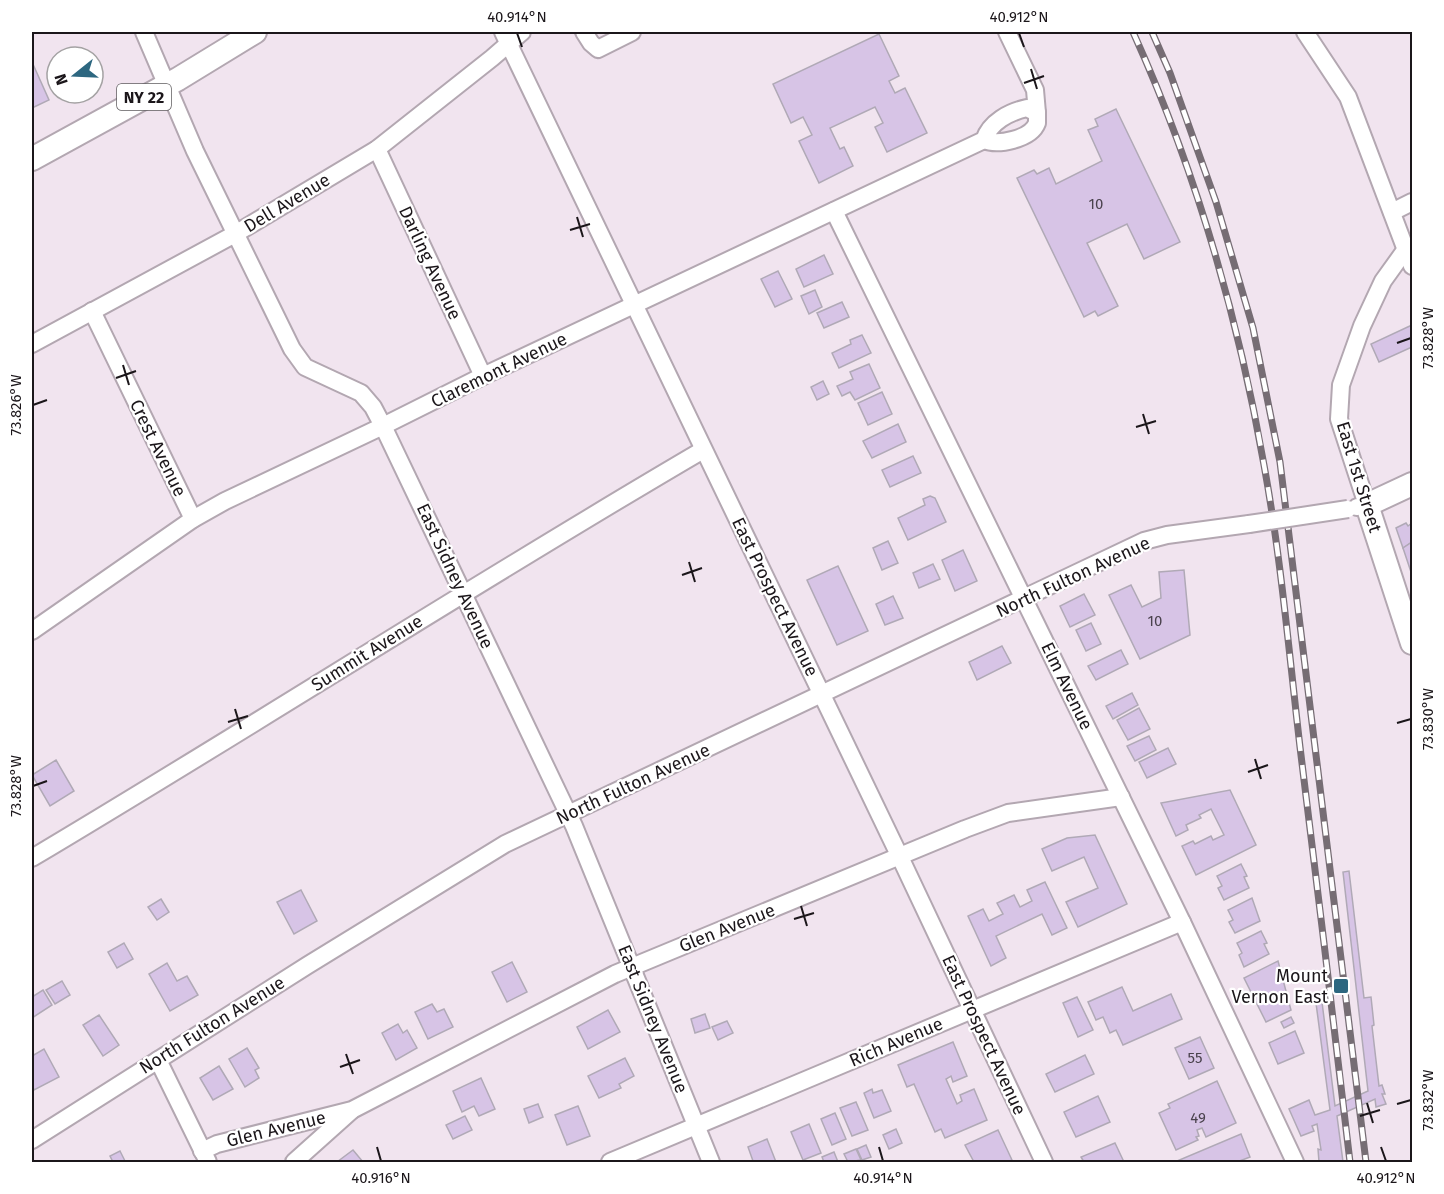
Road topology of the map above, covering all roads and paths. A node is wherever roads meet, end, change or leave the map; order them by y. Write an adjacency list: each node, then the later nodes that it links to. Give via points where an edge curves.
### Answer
1 (144, 32): 9 (street, East Sidney Avenue)
2 (255, 32): 9 (main road, NY 22)
3 (522, 32): 8 (street, Dell Avenue)
4 (584, 32): 5 (street, via 598,48)
5 (632, 32)
6 (1007, 32): 10 (street, via 1035,90)
7 (1305, 32): 16 (street, via 1348,97)
8 (506, 38): 12 (street, Dell Avenue); 20 (street, East Prospect Avenue)
9 (166, 85): 13 (main road, NY 22); 17 (street, East Sidney Avenue)
10 (1037, 113): 11 (street, Claremont Avenue, via 1026,108 1008,115 987,131); 11 (street, Claremont Avenue, via 1037,122 1022,136 992,144)
11 (984, 140): 15 (street, Claremont Avenue)
12 (376, 149): 17 (street, Dell Avenue); 23 (street, Darling Avenue)
13 (32, 159)
14 (1413, 202): 16 (street)
15 (834, 211): 20 (street, Claremont Avenue); 30 (street, Elm Avenue)
16 (1392, 212): 18 (street)
17 (235, 234): 21 (street, Dell Avenue); 24 (street, East Sidney Avenue, via 292,350 305,367 361,393)
18 (1406, 249): 19 (street); 27 (street, East 1st Street, via 1383,281 1341,385 1339,419)
19 (1413, 266)
20 (635, 306): 23 (street, Claremont Avenue); 25 (street, East Prospect Avenue)
21 (92, 311): 22 (street, Dell Avenue); 28 (street, Crest Avenue)
22 (32, 344)
23 (483, 376): 24 (street, Claremont Avenue)
24 (383, 426): 28 (street, Claremont Avenue); 29 (street, East Sidney Avenue)
25 (703, 450): 29 (street, Summit Avenue); 33 (street, East Prospect Avenue)
26 (1413, 484): 27 (main road)
27 (1357, 507): 30 (street, North Fulton Avenue, bridge, via 1144,541); 32 (main road, East 1st Street)
28 (193, 519): 31 (street, Claremont Avenue)
29 (463, 593): 35 (street, East Sidney Avenue); 37 (street, Summit Avenue)
30 (1024, 599): 33 (street, North Fulton Avenue); 34 (street, Elm Avenue)
31 (32, 631)
32 (1413, 643)
33 (822, 694): 35 (street, North Fulton Avenue); 36 (street, East Prospect Avenue)
34 (1121, 797): 36 (street, Glen Avenue, via 1008,813); 38 (street, Elm Avenue)
35 (569, 814): 39 (street, East Sidney Avenue); 41 (street, North Fulton Avenue, via 505,844)
36 (900, 857): 39 (street, Glen Avenue); 40 (street, East Prospect Avenue)
37 (32, 858)
38 (1182, 922): 40 (street, Rich Avenue); 50 (street, Elm Avenue)
39 (632, 967): 42 (street, Glen Avenue); 43 (street, East Sidney Avenue)
40 (972, 1010): 43 (street, Rich Avenue); 49 (street, East Prospect Avenue)
41 (158, 1060): 44 (street, North Fulton Avenue); 45 (street)
42 (352, 1110): 45 (street, Glen Avenue, via 217,1144); 46 (street, Glen Avenue)
43 (697, 1126): 47 (street, Rich Avenue); 48 (street, East Sidney Avenue)
44 (32, 1140)
45 (205, 1157)
46 (294, 1162)
47 (610, 1162)
48 (711, 1162)
49 (1044, 1162)
50 (1295, 1162)

